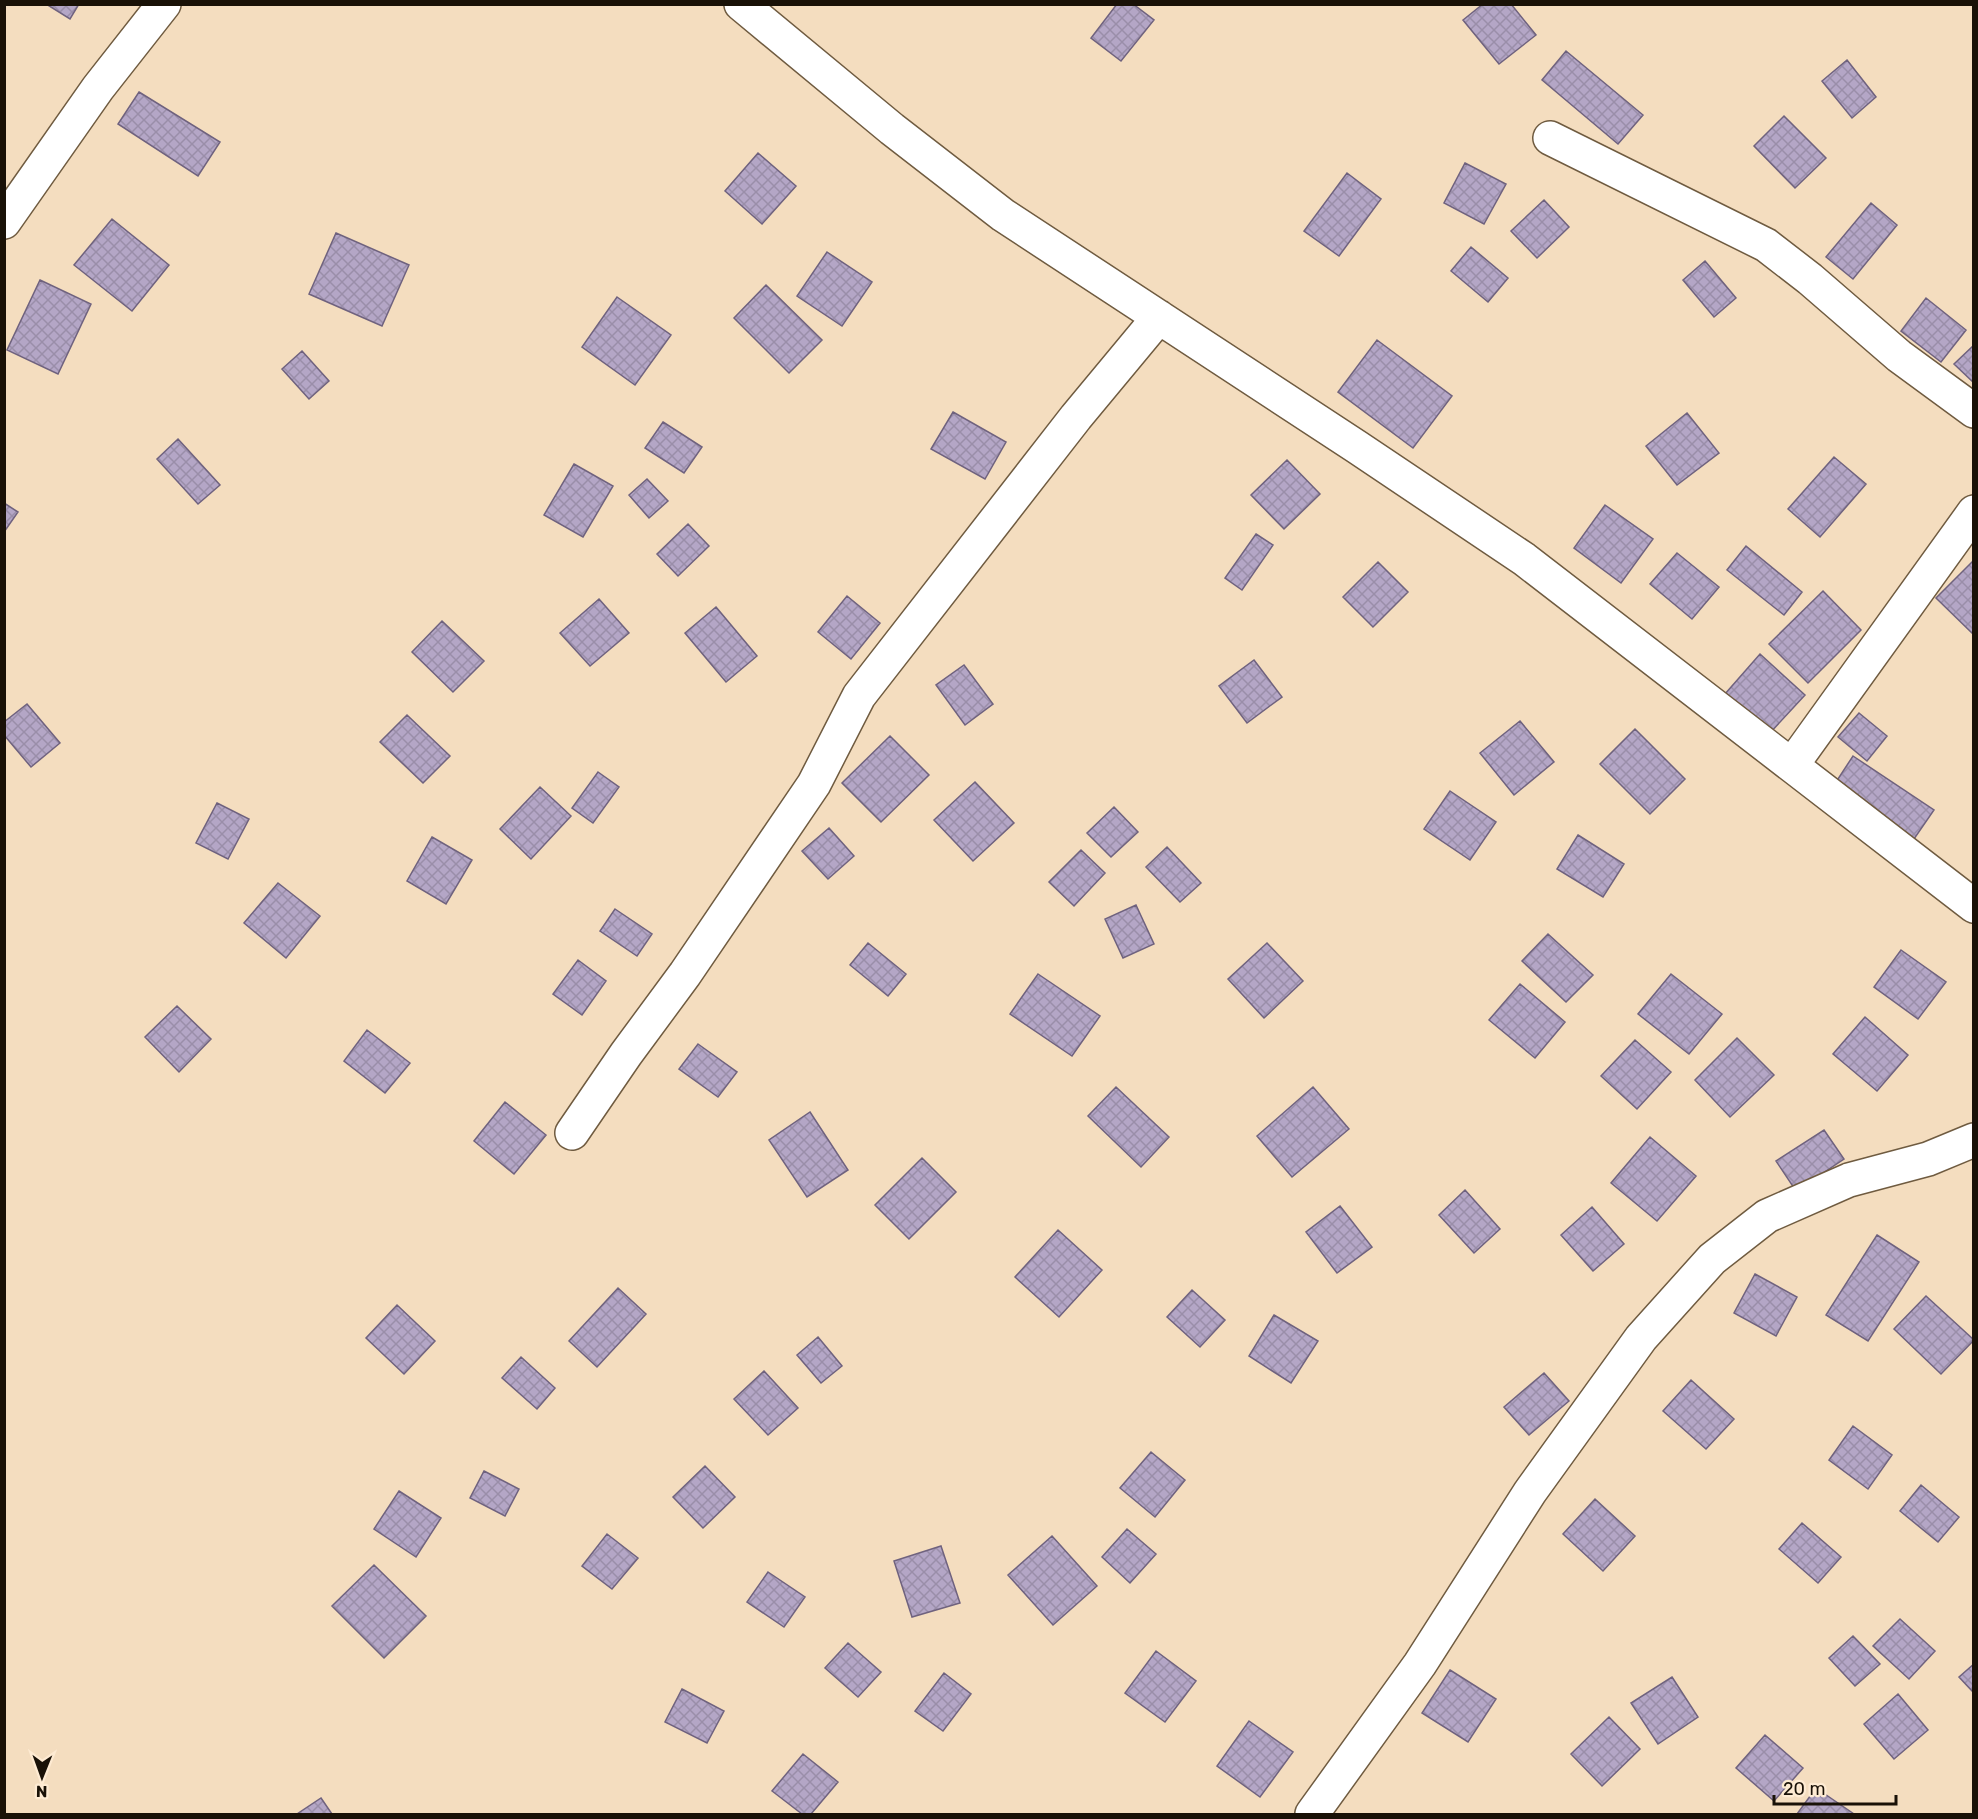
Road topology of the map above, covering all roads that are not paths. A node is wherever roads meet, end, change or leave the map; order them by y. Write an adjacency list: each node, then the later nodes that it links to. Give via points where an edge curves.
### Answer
1 (164, 4): 4 (street, via 98,88)
2 (741, 4): 5 (street, via 1003,215)
3 (1551, 138): 6 (street, via 1766,245 1899,356)
4 (4, 222)
5 (1159, 317): 8 (street, via 1524,559); 10 (street, via 1076,417 859,696 814,784)
6 (1974, 411)
7 (1974, 512): 8 (street)
8 (1792, 765): 9 (street)
9 (1974, 906)
10 (572, 1133)
11 (1974, 1140): 12 (street, via 1928,1159 1849,1180 1767,1216 1712,1259 1641,1338 1530,1492 1420,1664)
12 (1312, 1815)

